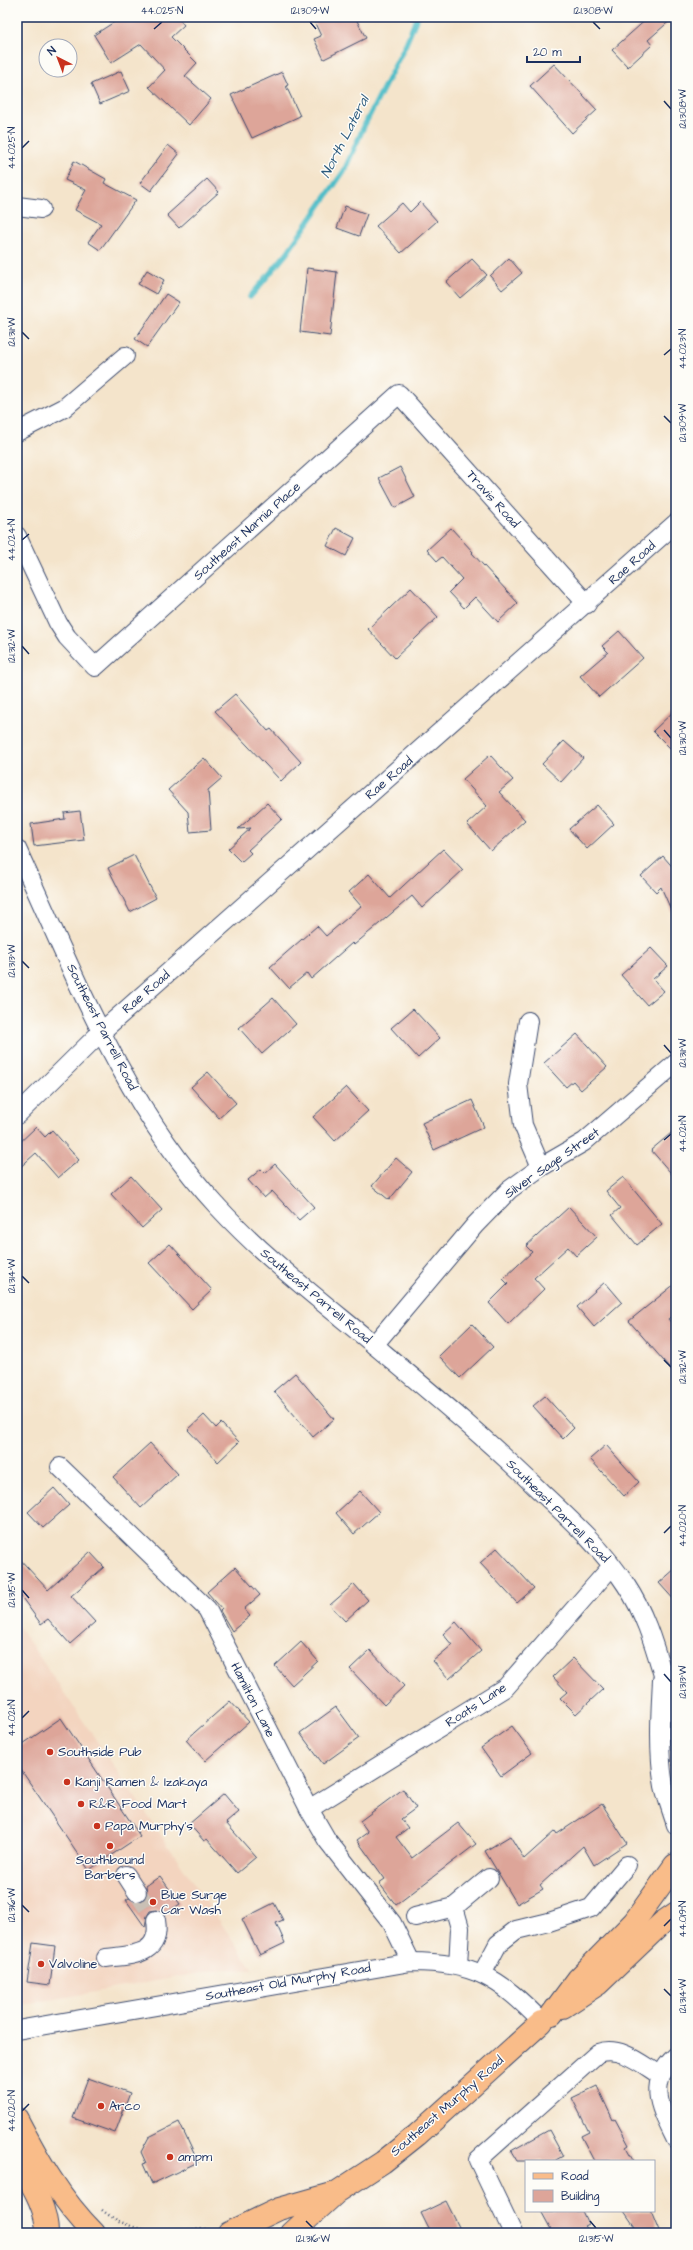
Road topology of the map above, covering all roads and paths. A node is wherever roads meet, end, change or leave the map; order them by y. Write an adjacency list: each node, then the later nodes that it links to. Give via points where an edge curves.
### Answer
1 (17, 206): 2 (street)
2 (41, 209)
3 (125, 356): 5 (street, via 64,408)
4 (399, 394): 7 (street, Southeast Narnia Place, via 95,667 67,637 58,623); 8 (street, Travis Road)
5 (17, 432)
6 (676, 523): 8 (street, Rae Road)
7 (17, 536)
8 (587, 604): 11 (street, Rae Road)
9 (17, 849): 11 (street, Southeast Parrell Road)
10 (528, 1021): 15 (street, via 518,1084 523,1125)
11 (101, 1032): 13 (street, Rae Road); 16 (street, Southeast Parrell Road, via 127,1080 172,1151 217,1206 277,1266)
12 (676, 1064): 15 (street, Silver Sage Street, via 584,1142)
13 (24, 1097): 14 (street, Rae Road)
14 (17, 1115)
15 (541, 1168): 16 (street, Silver Sage Street, via 510,1190 475,1226)
16 (374, 1345): 18 (street, Southeast Parrell Road, via 517,1468 579,1529)
17 (60, 1467): 21 (street, Hamilton Lane, via 207,1609)
18 (612, 1566): 19 (street, Southeast Parrell Road, via 633,1596 646,1621); 21 (street, Roats Lane, via 506,1687)
19 (663, 1674): 20 (street, Southeast Parrell Road); 22 (street, Southeast Parrell Road, via 660,1727 663,1774)
20 (676, 1714)
21 (309, 1810): 33 (street, Hamilton Lane, via 327,1840 392,1923)
22 (676, 1825)
23 (676, 1863): 36 (main road, Southeast Murphy Road, via 634,1922 578,1979)
24 (627, 1865): 35 (street, via 591,1908 516,1930 498,1944)
25 (126, 1875): 27 (street)
26 (489, 1878): 28 (street)
27 (137, 1892)
28 (454, 1907): 30 (street); 34 (street, via 460,1928)
29 (676, 1913): 36 (main road, Southeast Murphy Road, via 663,1922 591,1990)
30 (415, 1916)
31 (156, 1920): 32 (street, via 157,1927 151,1946 142,1953)
32 (106, 1958)
33 (411, 1962): 34 (street, Southeast Old Murphy Road); 37 (street, Southeast Old Murphy Road)
34 (458, 1966): 35 (street, Southeast Old Murphy Road)
35 (482, 1974): 36 (street, Southeast Old Murphy Road, via 497,1981)
36 (547, 2018): 43 (main road, Southeast Murphy Road, via 400,2149)
37 (17, 2030)
38 (676, 2056): 39 (street)
39 (660, 2075): 41 (street, via 660,2103); 53 (street, via 619,2052 610,2050 598,2053 478,2160)
40 (17, 2119): 49 (main road, via 52,2183)
41 (676, 2140)
42 (17, 2159): 48 (main road, via 43,2209)
43 (337, 2192): 46 (main road, Southeast Murphy Road, via 279,2208); 52 (main road, Southeast Murphy Road)
44 (98, 2207): 50 (path, via 108,2215 145,2231)
45 (17, 2219): 47 (path)
46 (220, 2231): 51 (path, via 200,2228)
47 (19, 2233)
48 (47, 2233)
49 (94, 2233)
50 (166, 2233)
51 (173, 2233)
52 (292, 2233)
53 (513, 2233)

